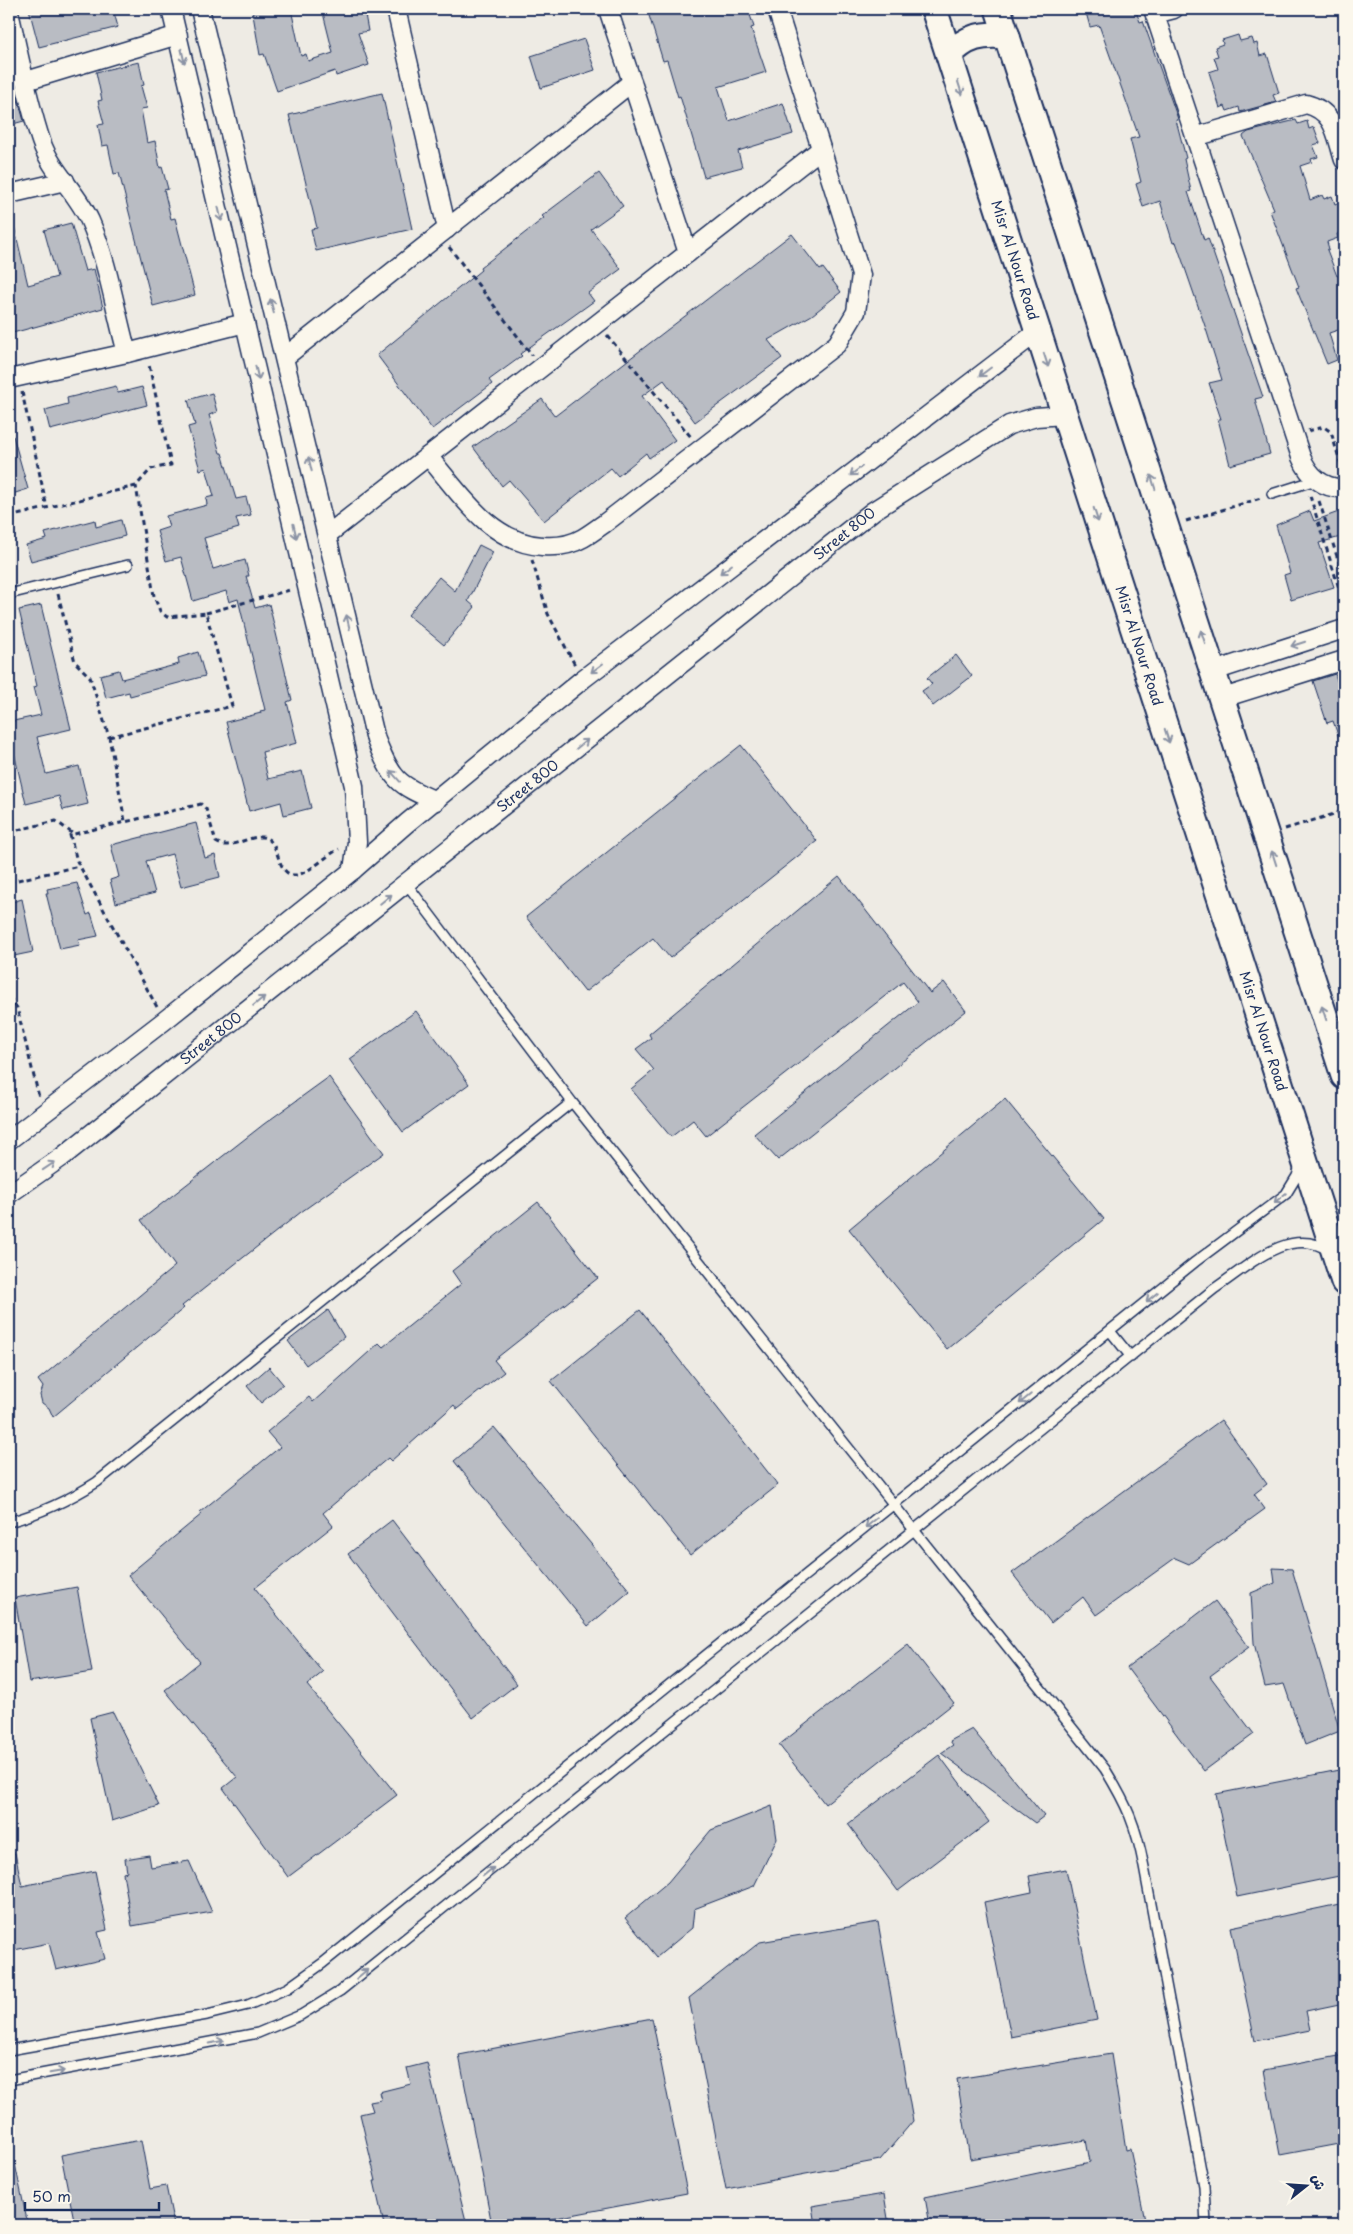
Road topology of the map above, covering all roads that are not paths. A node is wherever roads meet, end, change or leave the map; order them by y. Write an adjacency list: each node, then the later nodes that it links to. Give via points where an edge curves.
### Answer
1 (171, 9): 11 (street)
2 (200, 9): 26 (street, one-way to 2)
3 (396, 9): 21 (street)
4 (608, 9): 15 (street)
5 (778, 9): 17 (street)
6 (934, 9): 13 (street, Misr Al Nour Road)
7 (998, 9): 12 (street)
8 (1174, 9): 10 (street)
9 (9, 12): 14 (street)
10 (1154, 12): 16 (street)
11 (178, 35): 14 (street); 23 (street, one-way to 23)
12 (1007, 36): 13 (street, via 975,36 960,43); 38 (street, one-way to 12)
13 (949, 55): 24 (street, Misr Al Nour Road, one-way to 24)
14 (26, 81): 19 (street, via 41,141 50,163)
15 (632, 82): 21 (street); 22 (street)
16 (1195, 137): 18 (street, via 1306,104 1318,107 1328,115); 30 (street)
17 (821, 148): 22 (street); 29 (street, via 861,275 856,312 837,344 582,539 555,547 527,545 501,535 480,516)
18 (1344, 160)
19 (65, 181): 20 (street); 25 (street, via 86,214 98,243)
20 (9, 194)
21 (443, 232): 26 (street)
22 (688, 253): 29 (street)
23 (245, 322): 25 (street); 41 (street, one-way to 41, via 354,786 357,842)
24 (1037, 332): 28 (street, Misr Al Nour Road, one-way to 28); 40 (street, one-way to 40, via 582,679)
25 (126, 353): 27 (street)
26 (285, 357): 33 (street, one-way to 26)
27 (14, 378)
28 (1064, 415): 42 (street, Street 800, one-way to 28, via 873,512 1009,425 1036,417); 46 (street, Misr Al Nour Road, one-way to 46)
29 (428, 456): 33 (street)
30 (1312, 482): 31 (street); 32 (lane)
31 (1344, 488)
32 (1272, 494)
33 (328, 535): 40 (street, one-way to 33, via 408,790 388,768 376,740)
34 (128, 564): 35 (lane)
35 (9, 594)
36 (1344, 629): 38 (street, one-way to 38)
37 (1344, 660): 39 (street)
38 (1214, 671): 39 (street)
39 (1223, 698): 43 (street, one-way to 39)
40 (436, 800): 41 (street)
41 (353, 870): 45 (street)
42 (406, 883): 44 (lane); 47 (street, Street 800, one-way to 42, via 62,1157)
43 (1344, 1076)
44 (572, 1102): 52 (lane); 53 (lane, via 97,1482 68,1501)
45 (9, 1140)
46 (1303, 1156): 48 (street, Misr Al Nour Road); 50 (lane, one-way to 50, via 1297,1176 1286,1194)
47 (9, 1194)
48 (1340, 1259): 49 (street, Misr Al Nour Road); 51 (lane, via 1312,1242 1286,1244 1214,1289)
49 (1344, 1282)
50 (1110, 1331): 51 (lane); 52 (lane, one-way to 52)
51 (1130, 1357): 54 (lane)
52 (893, 1505): 54 (lane); 55 (lane, one-way to 55, via 323,1964 288,1988 248,2005 207,2015)
53 (9, 1522)
54 (914, 1531): 56 (lane, one-way to 54, via 249,2035 308,2010 340,1991); 57 (lane, via 1104,1769 1124,1799 1141,1849 1204,2186)
55 (9, 2050)
56 (9, 2080)
57 (1206, 2225)

